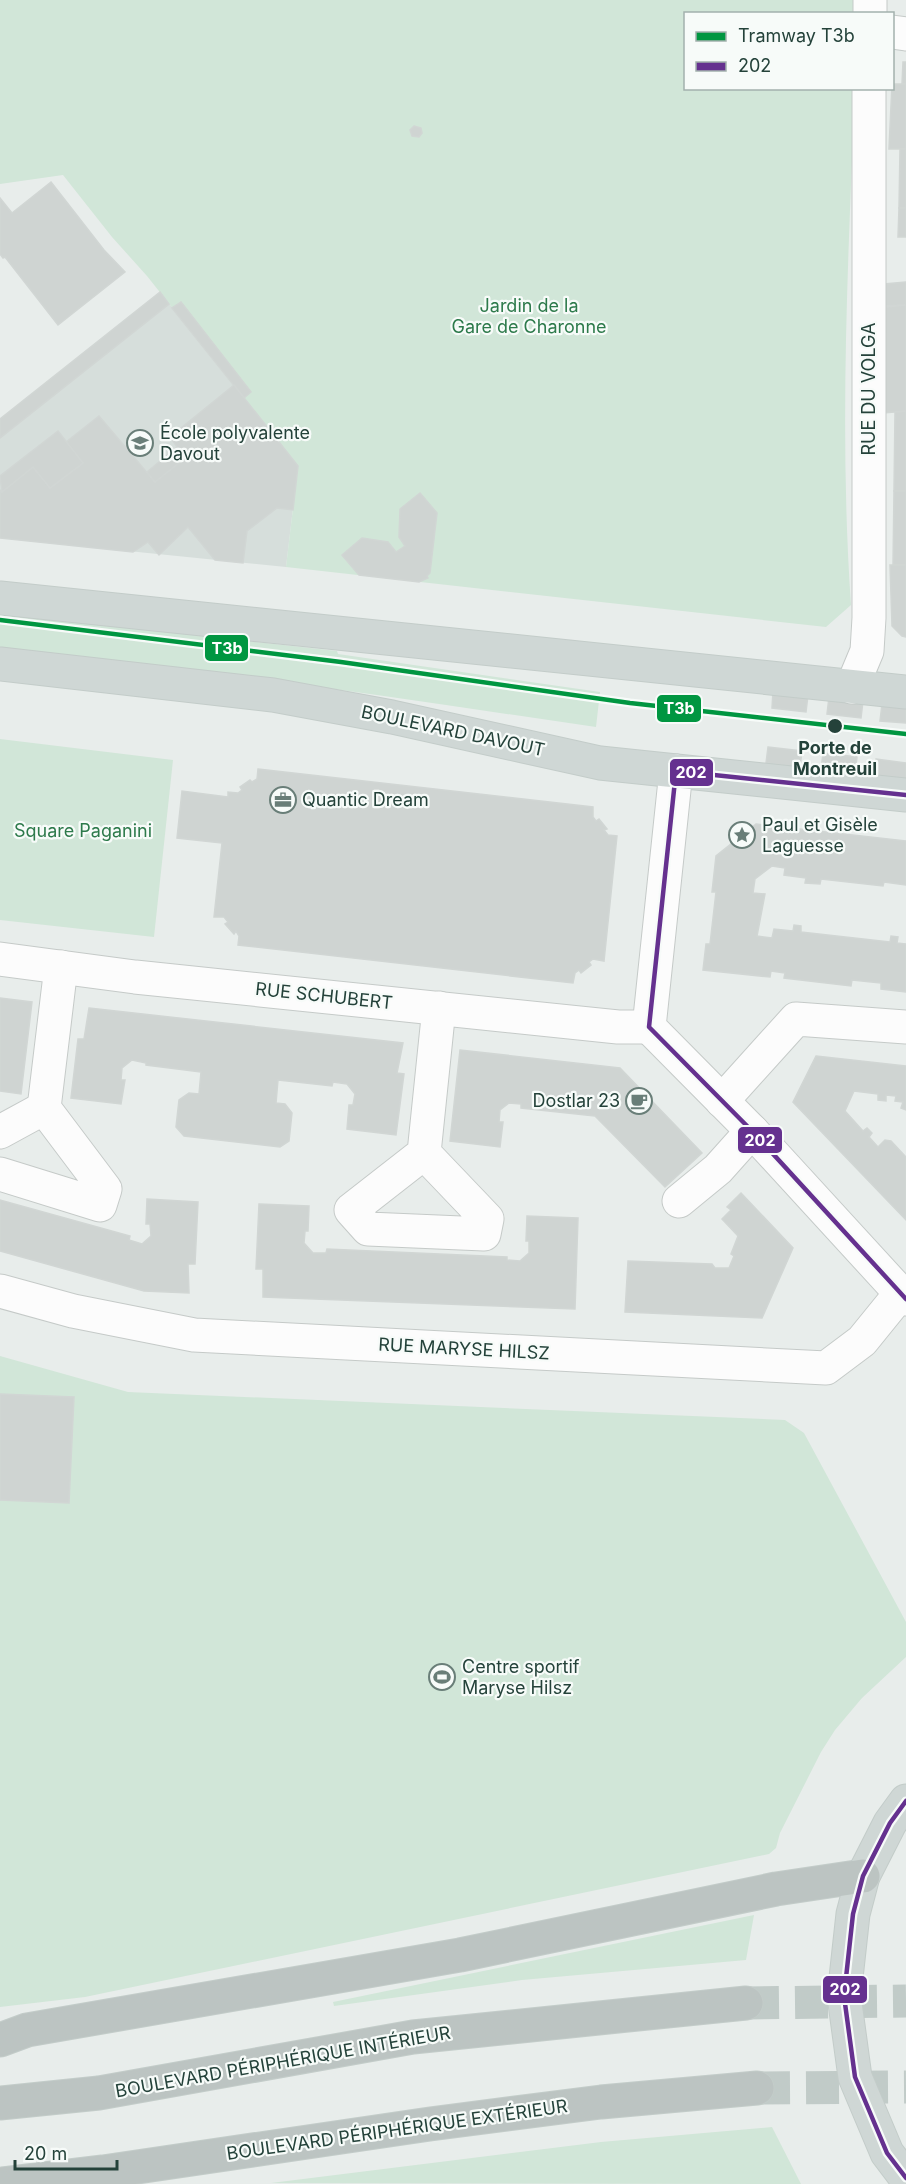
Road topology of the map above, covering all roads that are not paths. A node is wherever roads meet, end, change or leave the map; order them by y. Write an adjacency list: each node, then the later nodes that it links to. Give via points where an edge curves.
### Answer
1 (869, 90): 4 (street, RUE DU VOLGA, via 869,618 867,651)
2 (0, 598): 4 (main road)
3 (0, 664): 6 (main road, BOULEVARD DAVOUT, via 273,695 600,763)
4 (852, 687): 5 (main road)
5 (906, 692)
6 (676, 771): 7 (main road, BOULEVARD DAVOUT); 11 (street)
7 (906, 795)
8 (0, 959): 9 (street, RUE SCHUBERT)
9 (61, 967): 10 (street, RUE SCHUBERT); 14 (street)
10 (439, 1008): 11 (street, RUE SCHUBERT); 17 (street)
11 (650, 1027): 13 (street)
12 (906, 1027): 13 (street, via 796,1019)
13 (722, 1101): 15 (street)
14 (44, 1108): 16 (street); 18 (street, via 105,1190 100,1206)
15 (752, 1131): 19 (street, via 718,1169); 21 (street)
16 (0, 1132)
17 (424, 1153)
18 (0, 1174)
19 (679, 1201)
20 (0, 1292): 21 (street, RUE MARYSE HILSZ, via 194,1335 826,1368 862,1341)
21 (903, 1296)
22 (906, 1801): 23 (main road)
23 (862, 1876): 25 (highway, via 776,1889 459,1955 27,2030); 28 (main road, via 853,1914 844,1996 855,2077 886,2153)
24 (746, 2003): 27 (highway, BOULEVARD PÉRIPHÉRIQUE INTÉRIEUR, via 413,2037 99,2093)
25 (0, 2040)
26 (756, 2088): 29 (highway, BOULEVARD PÉRIPHÉRIQUE EXTÉRIEUR, via 567,2106)
27 (0, 2103)
28 (906, 2178)
29 (3, 2184)

